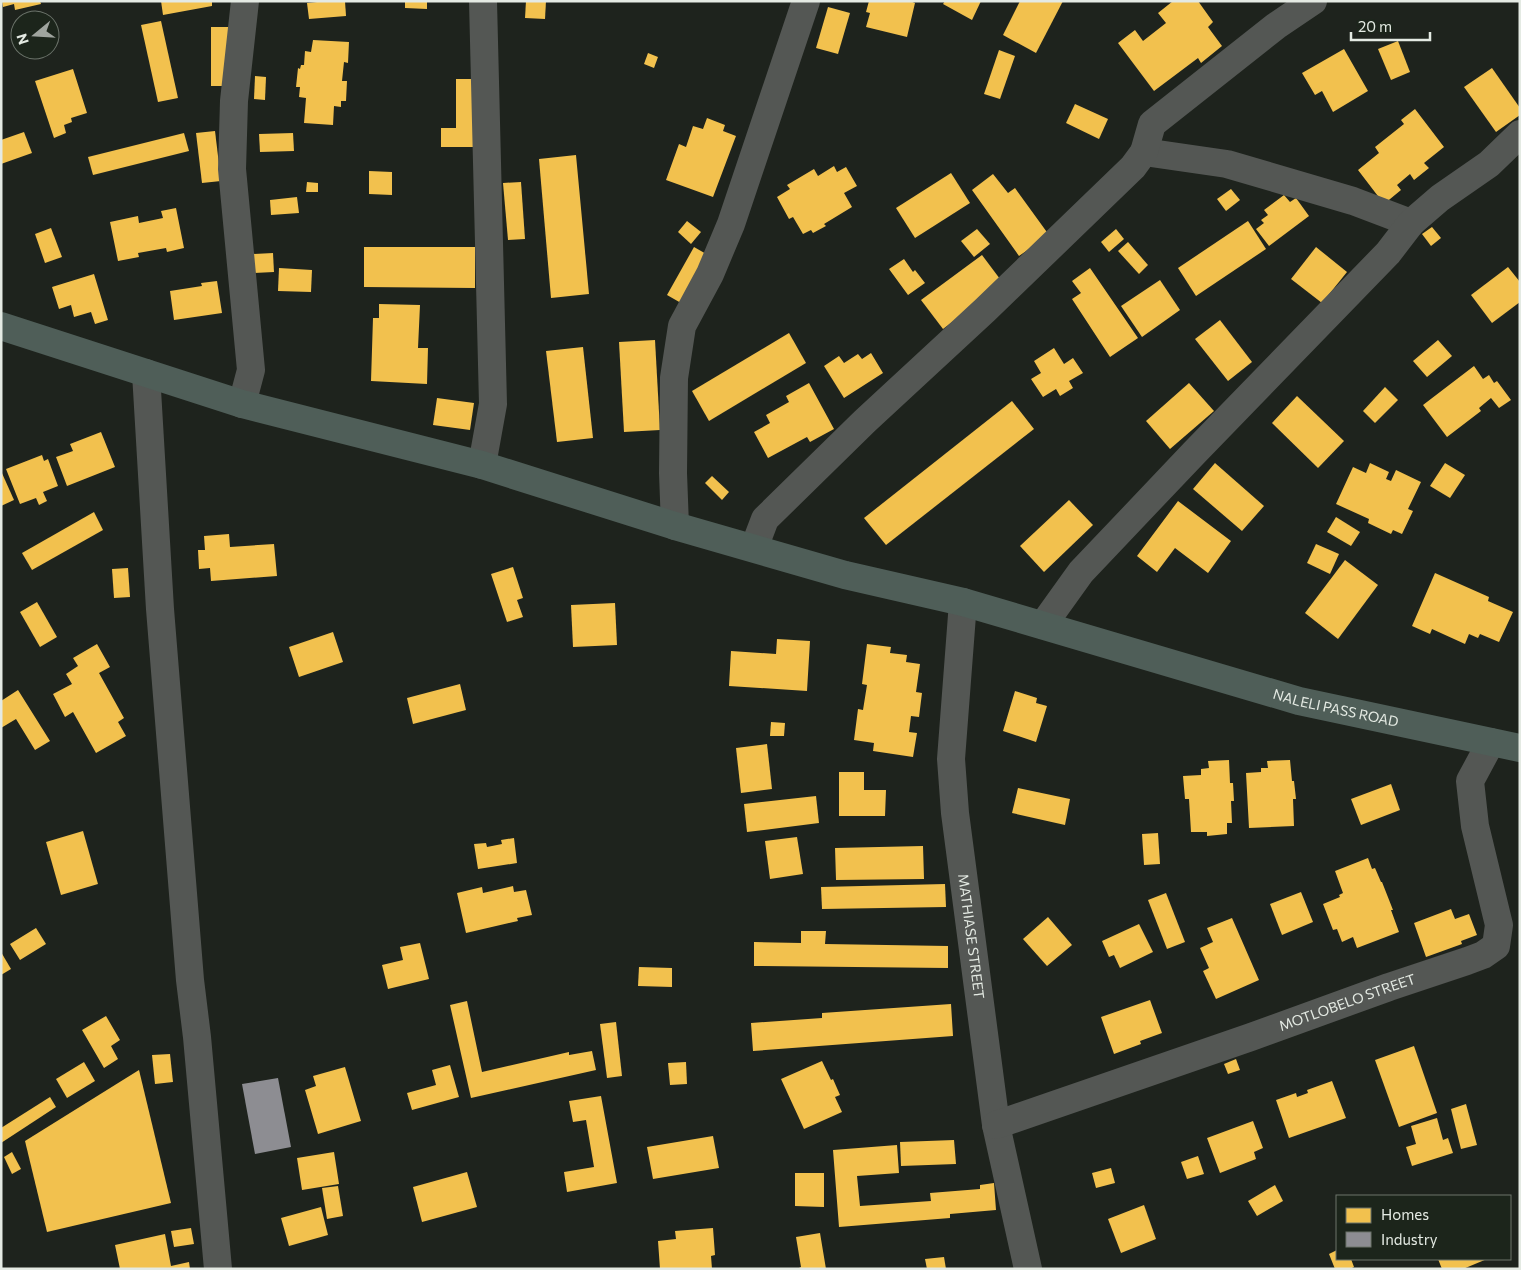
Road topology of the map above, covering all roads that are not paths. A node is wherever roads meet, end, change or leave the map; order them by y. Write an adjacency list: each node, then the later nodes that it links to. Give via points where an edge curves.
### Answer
1 (245, 1): 10 (street, via 234,101 232,168 251,370)
2 (483, 1): 11 (street, via 493,404)
3 (806, 1): 12 (street, via 731,224 710,274 682,326 674,378)
4 (1312, 1): 6 (street, via 1152,124)
5 (1520, 134): 7 (street, via 1490,164 1440,198)
6 (1144, 152): 7 (street, via 1226,164 1353,201); 13 (street, via 1133,168 1094,206 765,519)
7 (1411, 223): 15 (street, via 1388,253 1081,572)
8 (1, 326): 9 (main road, NALELI PASS ROAD)
9 (146, 373): 10 (main road, NALELI PASS ROAD); 19 (street, via 160,609 190,980)
10 (242, 404): 11 (main road, NALELI PASS ROAD)
11 (482, 465): 12 (main road, NALELI PASS ROAD)
12 (675, 526): 13 (main road, NALELI PASS ROAD)
13 (754, 548): 14 (main road, NALELI PASS ROAD)
14 (963, 602): 15 (main road, NALELI PASS ROAD); 18 (street, MATHIASE STREET, via 952,760 955,813)
15 (1043, 625): 16 (main road, NALELI PASS ROAD, via 1298,701)
16 (1491, 742): 17 (main road, NALELI PASS ROAD); 18 (street, MOTLOBELO STREET, via 1470,781 1475,826 1499,925 1496,946 1467,961)
17 (1520, 748)
18 (996, 1125): 20 (street, MATHIASE STREET)
19 (218, 1269)
20 (1028, 1269)

